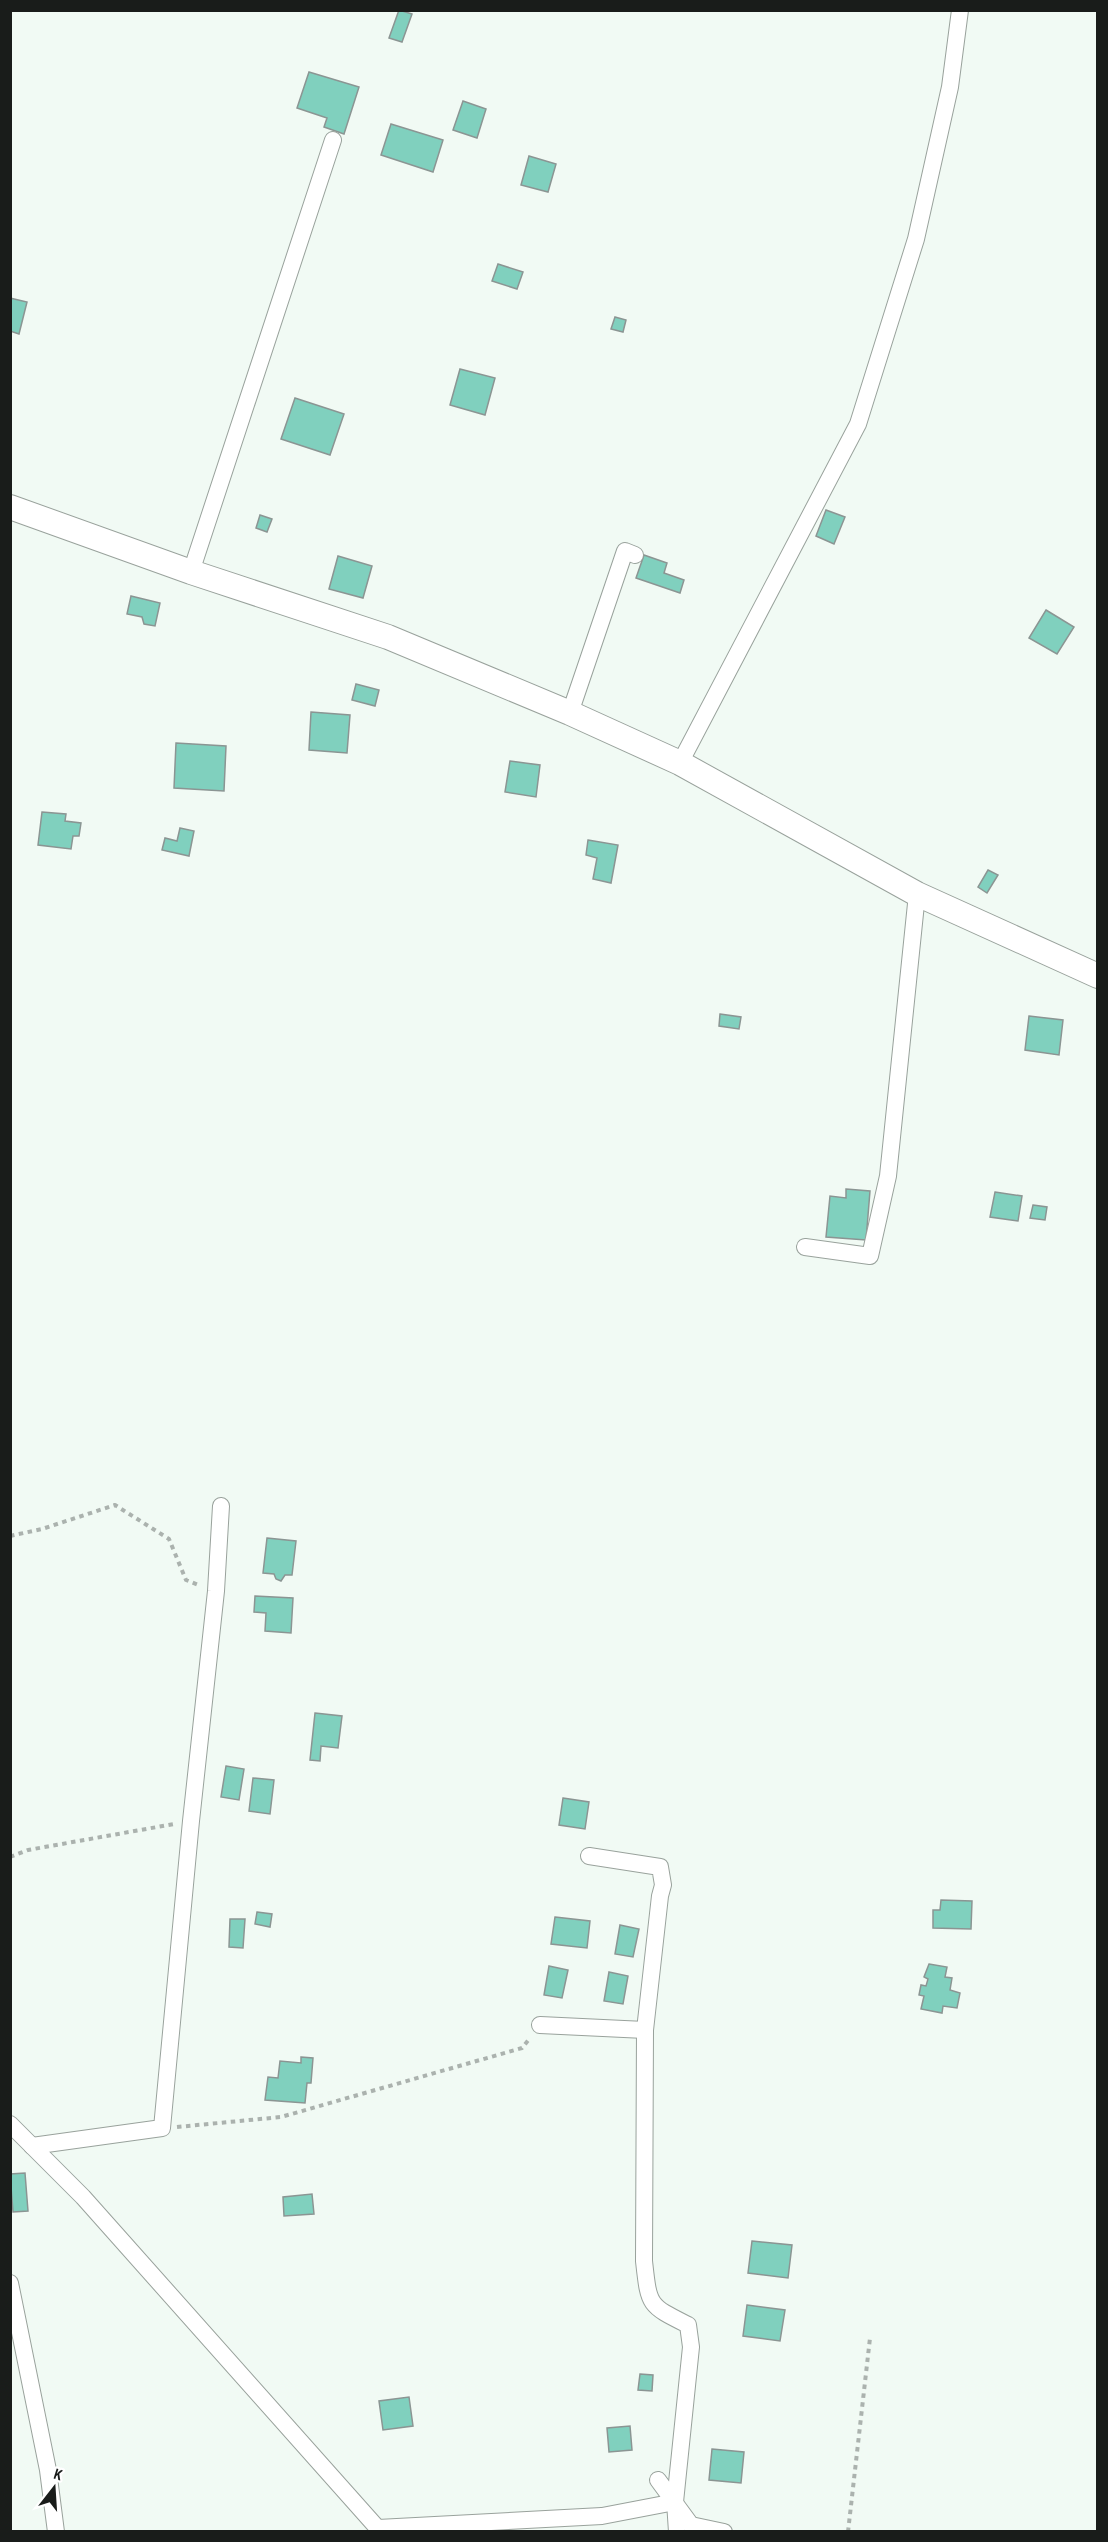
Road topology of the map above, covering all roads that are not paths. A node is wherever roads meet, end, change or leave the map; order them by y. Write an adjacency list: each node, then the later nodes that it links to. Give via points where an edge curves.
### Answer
1 (960, 10): 7 (street, via 950,87 916,239 858,424)
2 (333, 140): 5 (street)
3 (10, 507): 5 (main road)
4 (635, 555): 6 (street, via 625,551)
5 (191, 572): 6 (main road, via 388,637)
6 (570, 713): 7 (main road)
7 (680, 763): 8 (main road)
8 (917, 894): 9 (main road); 10 (street, via 888,1176 870,1256)
9 (1098, 976)
10 (806, 1247)
11 (221, 1506): 16 (street, via 216,1591 162,2128)
12 (589, 1856): 14 (street, via 660,1867 663,1885)
13 (540, 2025): 14 (street)
14 (645, 2030): 19 (street, via 644,2261 648,2296 659,2311 688,2325 691,2347)
15 (10, 2124): 16 (street)
16 (32, 2146): 20 (street, via 83,2197)
17 (10, 2283): 21 (street, via 48,2470)
18 (658, 2480): 19 (street)
19 (675, 2502): 20 (street, via 602,2516); 22 (street); 23 (street, via 691,2526)
20 (379, 2530)
21 (56, 2532)
22 (677, 2532)
23 (724, 2532)

